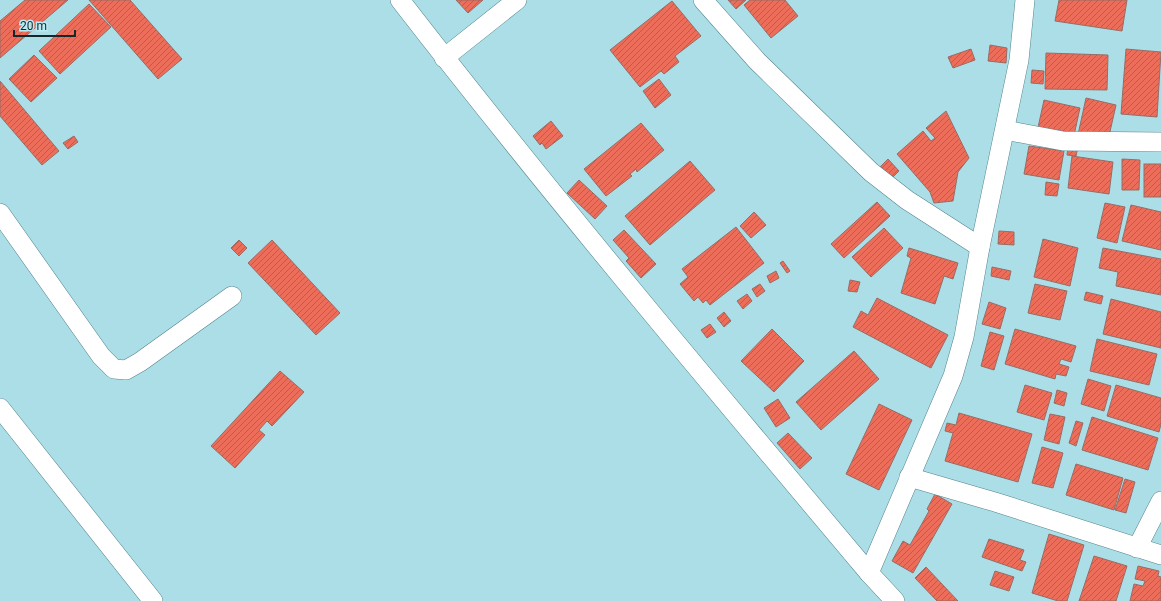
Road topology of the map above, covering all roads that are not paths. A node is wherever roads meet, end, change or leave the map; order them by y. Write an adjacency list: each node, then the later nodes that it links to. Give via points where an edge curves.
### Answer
1 (400, 0): 5 (street)
2 (517, 0): 5 (street)
3 (703, 0): 9 (street, via 757,61 871,172 907,200)
4 (1025, 0): 6 (street, via 1019,60)
5 (444, 58): 16 (street, via 635,294)
6 (1005, 130): 7 (street, via 1063,141); 9 (street)
7 (1161, 142)
8 (0, 213): 10 (street, via 101,356 114,369 126,370 140,362)
9 (980, 247): 12 (street, via 964,337 953,376)
10 (232, 296)
11 (0, 408): 17 (street)
12 (909, 477): 14 (street); 16 (street)
13 (1161, 501): 14 (street)
14 (1137, 548): 15 (street)
15 (1161, 555)
16 (869, 573): 18 (street)
17 (153, 601)
18 (896, 601)

